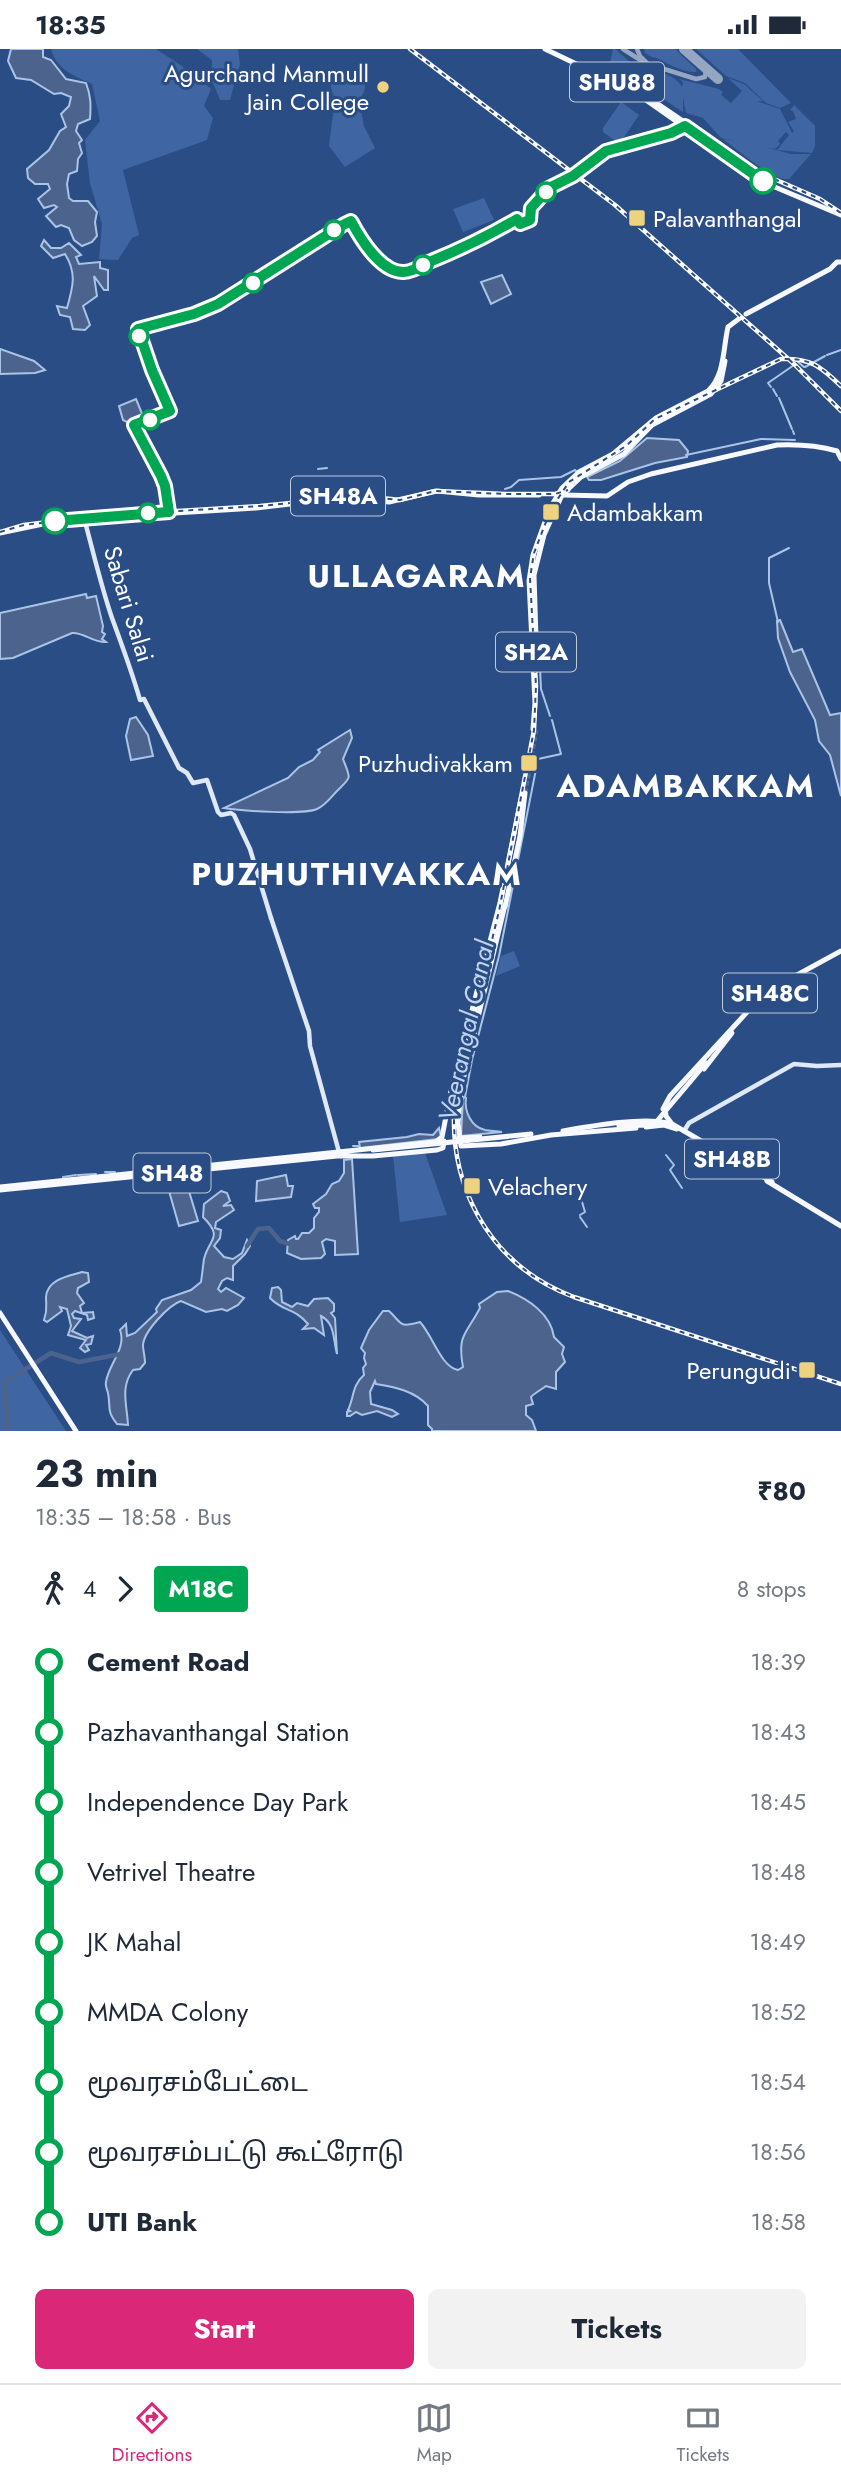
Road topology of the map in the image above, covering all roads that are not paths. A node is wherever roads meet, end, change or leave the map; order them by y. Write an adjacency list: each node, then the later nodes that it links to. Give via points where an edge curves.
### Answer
1 (545, 49): 3 (main road, SHU88, via 633,91)
2 (553, 49): 3 (main road, SHU88, via 635,88)
3 (760, 178): 4 (main road, SHU88)
4 (841, 213)
5 (839, 264): 7 (main road, SH2A, via 728,327 718,380 708,391 650,424)
6 (841, 459): 9 (main road, via 837,451 817,445 780,445 664,470 635,479 605,497)
7 (576, 477): 9 (main road, SH2A); 12 (main road, SH2A, via 560,491 545,520 533,555)
8 (539, 495): 10 (main road, SH48A, via 437,489 398,500 343,495)
9 (562, 495): 12 (main road, SH2A)
10 (84, 518): 11 (main road, SH48A); 16 (main road, Sabari Salai, via 113,620 142,699 179,768 193,783 206,779 217,814 232,815)
11 (0, 533)
12 (532, 575): 13 (main road, SH2A)
13 (535, 729)
14 (524, 793): 15 (main road)
15 (502, 905): 28 (main road, via 461,1088); 30 (main road, via 465,1035 443,1148)
16 (279, 939): 20 (main road); 20 (main road)
17 (841, 953): 18 (main road, SH48C)
18 (811, 968): 19 (main road, SH48C, via 768,991); 21 (main road, SH48C, via 770,993)
19 (742, 1018): 21 (main road, SH48C); 32 (main road, bridge, via 670,1098 665,1112 673,1124)
20 (310, 1039): 31 (main road)
21 (706, 1060): 23 (main road, SH48C); 24 (main road, via 669,1109); 27 (main road, bridge, via 652,1123)
22 (841, 1065): 26 (main road, via 794,1064)
23 (653, 1121): 24 (main road, SH48); 25 (main road, SH48)
24 (666, 1122): 26 (main road, SH48)
25 (642, 1125): 26 (main road, SH48); 27 (main road, SH48); 29 (main road, SH48)
26 (684, 1130): 32 (main road, SH48B)
27 (570, 1133): 29 (main road, SH48)
28 (460, 1136): 29 (main road); 29 (main road, via 463,1147)
29 (532, 1136): 30 (main road, SH48, bridge)
30 (371, 1152): 31 (main road, SH48)
31 (342, 1153): 33 (main road, SH48)
32 (778, 1187): 34 (main road, SH48B)
33 (3, 1188)
34 (841, 1225)
35 (0, 1315): 36 (main road)
36 (75, 1431)

